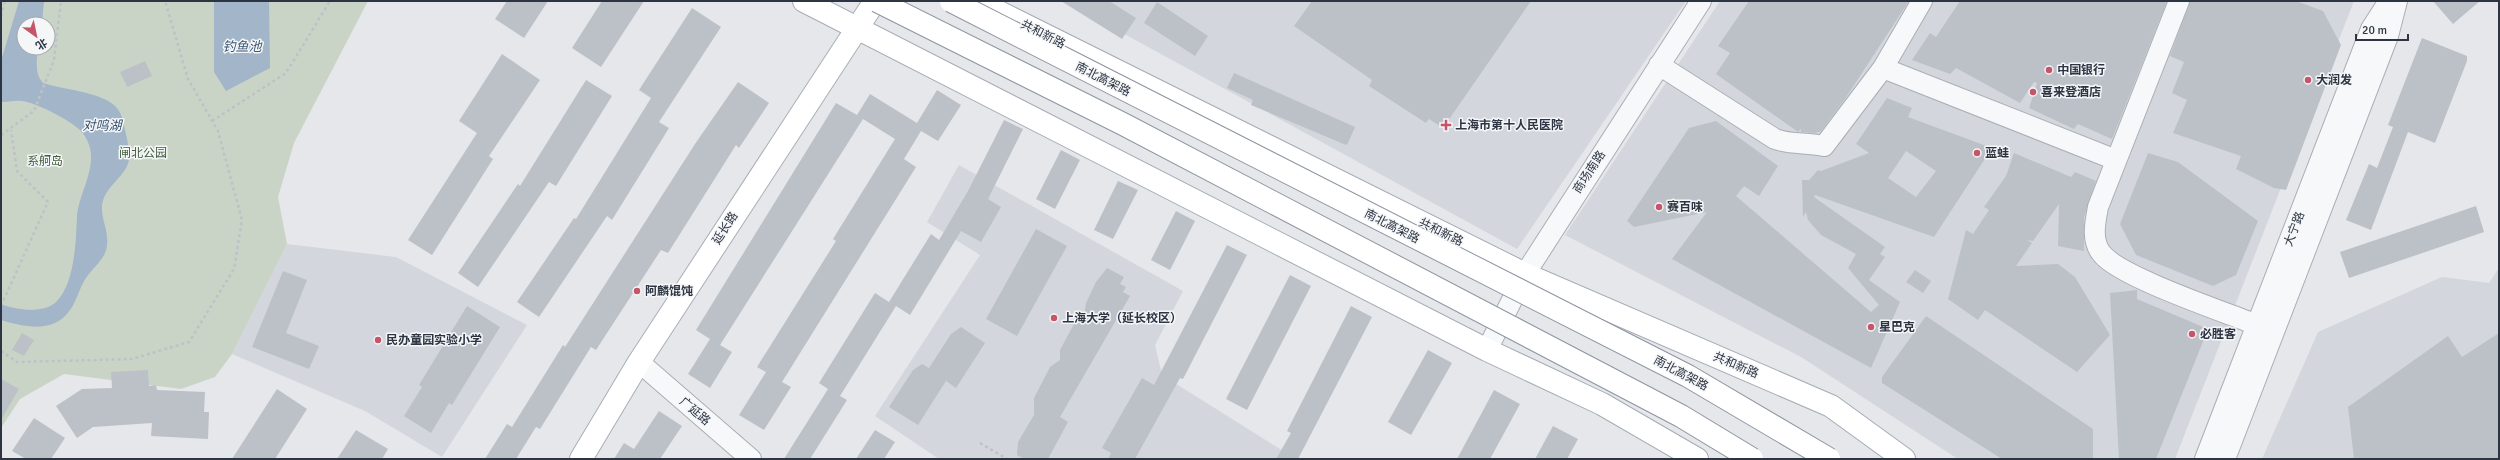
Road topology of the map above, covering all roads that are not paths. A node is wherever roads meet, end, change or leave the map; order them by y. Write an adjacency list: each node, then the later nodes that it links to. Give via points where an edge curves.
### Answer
1 (804, 1): 10 (main road)
2 (876, 1): 10 (main road, 延长路); 21 (main road, bridge, via 1137,131 1681,416)
3 (951, 1): 22 (main road, 南北高架路, bridge, via 1688,376)
4 (977, 1): 14 (main road, 共和新路)
5 (1701, 1): 11 (street, 商场南路)
6 (1922, 1): 12 (street)
7 (2179, 1): 13 (street)
8 (2389, 1): 15 (street, 大宁路, via 2372,29)
9 (2397, 1): 25 (street, 大宁路, via 2388,36)
10 (857, 28): 16 (main road); 17 (main road, 延长路)
11 (1659, 65): 12 (street, via 1775,139 1790,144 1806,142 1824,146); 14 (street, 商场南路)
12 (1882, 68): 13 (street)
13 (2116, 160): 15 (street, via 2094,224 2096,242 2102,254 2130,273)
14 (1525, 274): 16 (street, 商场南路); 23 (main road, 共和新路, via 1831,406)
15 (2257, 325): 24 (street, 大宁路)
16 (1488, 350): 20 (main road, via 1602,404)
17 (639, 362): 18 (main road, 延长路); 19 (street, 广延路)
18 (581, 459)
19 (751, 459)
20 (1696, 459)
21 (1752, 459)
22 (1828, 459)
23 (1904, 459)
24 (2206, 459)
25 (2225, 459)

